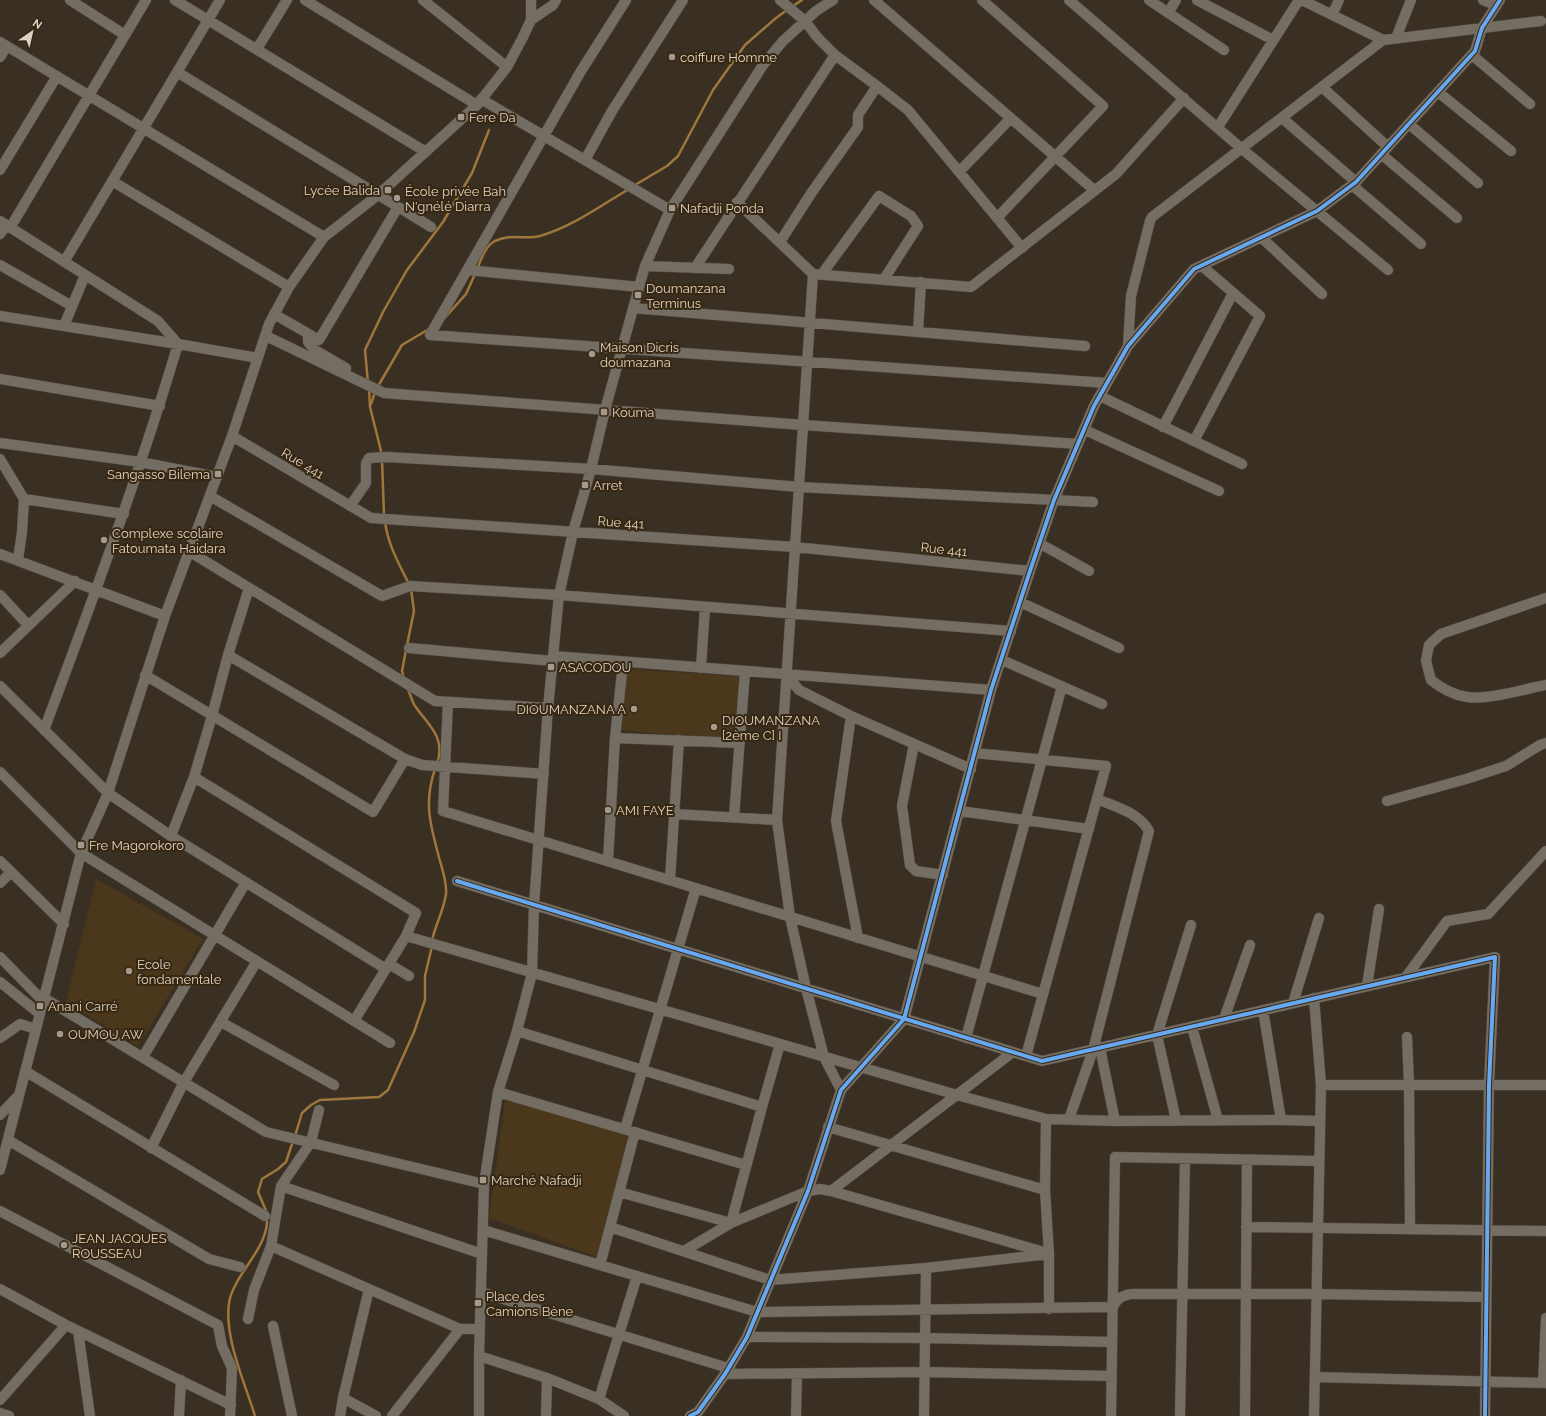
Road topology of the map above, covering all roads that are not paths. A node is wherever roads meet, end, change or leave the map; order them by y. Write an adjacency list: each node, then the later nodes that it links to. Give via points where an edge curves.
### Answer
1 (70, 0): 33 (street)
2 (146, 0): 33 (street)
3 (175, 0): 28 (street)
4 (220, 0): 28 (street)
5 (287, 0): 38 (street)
6 (305, 0): 51 (street)
7 (423, 0): 43 (street)
8 (531, 0): 29 (street)
9 (556, 0): 29 (street, via 553,5)
10 (626, 0): 58 (street)
11 (683, 0): 64 (street, via 612,111)
12 (780, 0): 30 (street)
13 (833, 0): 30 (street)
14 (874, 0): 53 (street)
15 (982, 0): 63 (street, via 1103,106)
16 (1069, 0): 50 (street)
17 (1149, 0): 26 (street)
18 (1176, 0): 26 (street)
19 (1197, 0): 35 (street)
20 (1299, 0): 35 (street)
21 (1302, 0): 27 (street)
22 (1339, 0): 27 (street)
23 (1411, 0): 34 (street)
24 (1483, 0): 25 (street)
25 (1498, 3): 32 (street)
26 (1168, 13): 39 (street)
27 (1332, 15): 36 (street)
28 (208, 20): 38 (street); 44 (street)
29 (531, 20): 43 (street)
30 (805, 21): 40 (street); 74 (street, via 762,65)
31 (1541, 21): 32 (street)
32 (1482, 28): 34 (street); 41 (street)
33 (125, 35): 49 (street)
34 (1396, 38): 36 (street)
35 (1274, 40): 56 (street)
36 (1383, 40): 47 (street)
37 (4, 44): 42 (street); 45 (street)
38 (257, 50): 62 (street)
39 (1224, 50)
40 (835, 55): 46 (street); 72 (street)
41 (1472, 55): 48 (street); 52 (street)
42 (0, 56)
43 (507, 67): 51 (street)
44 (177, 72): 57 (street); 71 (street)
45 (57, 76): 49 (street); 65 (street)
46 (878, 86): 66 (street, via 908,110); 83 (street, via 858,115 858,127)
47 (1322, 87): 54 (street); 60 (street)
48 (1438, 92): 55 (street); 61 (street)
49 (89, 95): 57 (street); 78 (street)
50 (1184, 98): 56 (street); 70 (street, via 1116,174)
51 (479, 102): 58 (street); 62 (street)
52 (1530, 104)
53 (1011, 118): 63 (street); 66 (street)
54 (1282, 118): 59 (street); 68 (street)
55 (1409, 124): 60 (street); 69 (street)
56 (1218, 127): 59 (street)
57 (144, 128): 67 (street); 81 (street)
58 (544, 136): 64 (street); 92 (street)
59 (1242, 149): 75 (street); 113 (street, via 1152,217 1131,296)
60 (1385, 150): 68 (street); 77 (street)
61 (1511, 150)
62 (426, 152): 71 (street)
63 (1055, 156): 70 (street); 76 (street)
64 (585, 160): 74 (street)
65 (0, 170)
66 (959, 172): 76 (street)
67 (112, 181): 86 (street); 98 (street)
68 (1354, 183): 75 (street); 84 (street)
69 (1478, 183)
70 (1094, 190): 85 (street)
71 (378, 195): 73 (street); 81 (street)
72 (737, 202): 83 (street); 90 (street)
73 (398, 207): 79 (street); 109 (street, via 319,340)
74 (670, 210): 88 (street)
75 (1317, 211): 82 (street); 93 (street)
76 (997, 218): 85 (street)
77 (1457, 218)
78 (6, 225): 80 (street); 86 (street)
79 (431, 227)
80 (0, 234)
81 (324, 237): 98 (street)
82 (1262, 238): 89 (street); 101 (street)
83 (780, 242): 94 (street)
84 (1421, 244)
85 (1022, 248): 97 (street, via 972,287)
86 (64, 262): 95 (street)
87 (0, 265): 102 (street)
88 (645, 266): 90 (street); 99 (street)
89 (1202, 266): 100 (street); 113 (street, via 1194,270)
90 (695, 268): 91 (street)
91 (728, 269)
92 (468, 270): 99 (street); 114 (street, via 430,334)
93 (1388, 270)
94 (818, 274): 96 (street); 96 (street, via 879,196 911,216 918,226); 106 (street)
95 (85, 275): 102 (street); 111 (street, via 158,321)
96 (884, 279): 97 (street)
97 (921, 282): 108 (street)
98 (289, 287): 104 (street)
99 (639, 288): 103 (street)
100 (1233, 293): 124 (street); 127 (street, via 1260,316)
101 (1322, 294)
102 (72, 306): 107 (street)
103 (633, 308): 106 (street); 114 (street)
104 (274, 314): 109 (street); 110 (street)
105 (0, 316): 107 (street)
106 (810, 323): 108 (street); 116 (street)
107 (64, 326): 111 (street)
108 (918, 332): 112 (street)
109 (308, 334): 117 (street, via 308,342 315,350)
110 (266, 336): 115 (street); 122 (street, via 384,393)
111 (178, 344): 115 (street); 121 (street)
112 (1085, 346)
113 (1128, 346): 119 (street)
114 (622, 348): 116 (street); 122 (street)
115 (258, 358): 126 (street)
116 (807, 362): 119 (street); 123 (street)
117 (352, 371)
118 (0, 379): 121 (street)
119 (1107, 383): 120 (street)
120 (1100, 396): 124 (street); 125 (street)
121 (160, 406): 131 (street)
122 (605, 410): 123 (street); 133 (street)
123 (803, 425): 129 (street); 135 (street)
124 (1163, 427): 127 (street)
125 (1085, 430): 129 (street); 136 (street)
126 (232, 436): 134 (street); 141 (street, Rue 441)
127 (1194, 441): 132 (street)
128 (0, 443): 131 (street)
129 (1078, 444): 139 (street)
130 (0, 459): 138 (street)
131 (140, 462): 134 (street); 142 (street)
132 (1242, 464)
133 (591, 469): 135 (street); 141 (street, via 369,458 366,463 366,482); 143 (street)
134 (217, 477): 137 (street)
135 (799, 487): 139 (street); 145 (street)
136 (1219, 491)
137 (210, 496): 146 (street); 155 (street, via 382,596 410,586)
138 (24, 499): 142 (street); 148 (street)
139 (1054, 500): 140 (street); 144 (street)
140 (1093, 502)
141 (350, 506): 143 (street, Rue 441, via 370,518)
142 (124, 514): 153 (street)
143 (573, 532): 145 (street, Rue 441); 155 (street)
144 (1039, 543): 149 (street); 150 (street)
145 (795, 547): 149 (street, Rue 441); 159 (street)
146 (190, 552): 152 (street); 160 (street)
147 (1, 556): 148 (street)
148 (18, 560): 151 (street)
149 (1030, 571): 157 (street)
150 (1089, 571)
151 (75, 581): 153 (street); 161 (street)
152 (249, 588): 166 (street); 178 (street, via 435,701)
153 (97, 589): 160 (street); 183 (street)
154 (0, 595): 161 (street)
155 (559, 596): 158 (street); 167 (street)
156 (1546, 598): 174 (street, via 1441,634 1429,645 1426,661 1431,680 1443,690 1467,697 1489,697)
157 (1020, 602): 162 (street); 164 (street)
158 (705, 607): 159 (street); 170 (street)
159 (791, 614): 162 (street); 172 (street)
160 (165, 616): 173 (street)
161 (28, 625): 165 (street)
162 (1011, 631): 168 (street)
163 (409, 648): 167 (street)
164 (1119, 648)
165 (0, 653)
166 (228, 654): 181 (street); 190 (street)
167 (553, 658): 169 (street); 180 (street)
168 (1002, 660): 176 (street); 177 (street)
169 (623, 663): 170 (street); 184 (street)
170 (701, 668): 171 (street)
171 (745, 671): 172 (street); 186 (street)
172 (786, 674): 177 (street); 182 (street, via 799,690); 203 (street)
173 (145, 675): 181 (street); 197 (street)
174 (1546, 685)
175 (0, 686): 183 (street)
176 (1062, 686): 179 (street); 191 (street)
177 (991, 690): 189 (street)
178 (448, 702): 180 (street); 192 (street)
179 (1102, 704)
180 (548, 708): 195 (street)
181 (212, 716): 190 (street, via 373,812); 196 (street)
182 (851, 716): 188 (street); 227 (street, via 836,821)
183 (44, 730): 197 (street)
184 (615, 738): 185 (street); 211 (street)
185 (679, 740): 186 (street); 201 (street)
186 (740, 743): 202 (street)
187 (1546, 743): 199 (street, via 1506,766)
188 (914, 744): 193 (street); 213 (street, via 902,806 910,865 916,871)
189 (975, 753): 191 (street); 193 (street)
190 (405, 759): 192 (street, via 422,765)
191 (1042, 760): 198 (street, via 1106,766); 204 (street)
192 (444, 767): 195 (street); 207 (street, via 443,811)
193 (971, 769): 200 (street)
194 (0, 772): 209 (street)
195 (544, 774): 207 (street)
196 (194, 777): 206 (street); 226 (street, via 416,913)
197 (108, 793): 206 (street); 209 (street)
198 (1098, 799): 205 (street); 261 (street, via 1134,814 1149,831)
199 (1387, 801)
200 (960, 812): 204 (street); 213 (street)
201 (674, 814): 202 (street); 214 (street)
202 (734, 817): 203 (street)
203 (777, 820): 221 (street)
204 (1025, 820): 205 (street); 236 (street)
205 (1089, 829): 241 (street)
206 (171, 836): 216 (street)
207 (540, 840): 211 (street); 219 (street)
208 (1546, 851): 237 (street, via 1488,914 1446,921)
209 (81, 853): 223 (street); 225 (street)
210 (0, 861): 212 (street)
211 (608, 861): 214 (street)
212 (11, 872): 217 (street); 223 (street)
213 (942, 875): 231 (street)
214 (670, 880): 218 (street)
215 (457, 881): 219 (street)
216 (246, 882): 225 (street); 233 (street)
217 (0, 883)
218 (696, 888): 221 (street); 229 (street)
219 (534, 905): 229 (street); 234 (street)
220 (1379, 909): 239 (street)
221 (790, 917): 227 (street); 240 (street)
222 (1319, 918): 244 (street)
223 (64, 924): 243 (street)
224 (1191, 925): 255 (street)
225 (215, 935): 232 (street); 264 (street)
226 (406, 936): 233 (street); 234 (street)
227 (858, 938): 231 (street)
228 (1250, 945): 249 (street)
229 (678, 949): 240 (street); 245 (street)
230 (0, 957): 243 (street)
231 (921, 957): 236 (street); 248 (street)
232 (257, 961): 250 (street); 251 (street)
233 (388, 966): 235 (street); 250 (street)
234 (532, 973): 245 (street); 254 (street)
235 (409, 976)
236 (983, 976): 241 (street); 258 (street)
237 (1406, 977): 239 (street); 271 (street, via 1495,957)
238 (0, 982): 247 (street)
239 (1367, 986): 242 (street)
240 (806, 988): 248 (street); 265 (street)
241 (1043, 994): 263 (street)
242 (1314, 998): 244 (street); 274 (street)
243 (44, 1000): 247 (street); 264 (street)
244 (1293, 1003): 246 (street)
245 (660, 1010): 260 (street); 267 (street)
246 (1263, 1010): 249 (street); 286 (street)
247 (40, 1014): 253 (street)
248 (904, 1019): 258 (street); 266 (street)
249 (1224, 1019): 252 (street)
250 (354, 1021): 259 (street)
251 (221, 1022): 269 (street); 273 (street)
252 (1192, 1027): 255 (street); 285 (street)
253 (36, 1029): 257 (street, via 20,1024); 268 (street)
254 (517, 1031): 267 (street); 276 (street)
255 (1157, 1035): 261 (street); 284 (street)
256 (1407, 1037): 270 (street)
257 (0, 1038)
258 (966, 1038): 262 (street)
259 (390, 1043)
260 (780, 1044): 265 (street); 279 (street)
261 (1096, 1049): 263 (street, via 1042,1062); 283 (street); 287 (street)
262 (1013, 1052): 263 (street); 278 (street)
263 (1026, 1056)
264 (143, 1057): 269 (street)
265 (824, 1057): 266 (street); 275 (street)
266 (861, 1068): 275 (street); 278 (street)
267 (643, 1070): 279 (street); 290 (street)
268 (25, 1071): 277 (street); 294 (street)
269 (184, 1082): 292 (street, via 266,1132); 294 (street)
270 (1409, 1085): 271 (street); 274 (street); 312 (street)
271 (1489, 1085): 272 (street); 314 (street)
272 (1546, 1085)
273 (334, 1086)
274 (1321, 1086): 288 (street)
275 (841, 1090): 289 (street)
276 (498, 1092): 290 (street); 300 (street)
277 (19, 1095): 281 (street); 291 (street)
278 (957, 1095): 282 (street); 293 (street)
279 (762, 1106): 298 (street)
280 (319, 1110): 292 (street)
281 (0, 1115)
282 (1046, 1119): 283 (street); 302 (street)
283 (1068, 1119): 287 (street)
284 (1176, 1120): 285 (street); 287 (street)
285 (1218, 1120): 286 (street)
286 (1281, 1120): 288 (street)
287 (1115, 1121)
288 (1320, 1122): 297 (street)
289 (828, 1127): 293 (street); 303 (street)
290 (630, 1131): 298 (street); 305 (street)
291 (8, 1140): 299 (street); 321 (street, via 209,1259)
292 (311, 1142): 300 (street); 301 (street)
293 (891, 1145): 302 (street); 304 (street)
294 (151, 1148): 307 (street)
295 (1185, 1158): 296 (street); 328 (street); 332 (street, via 1115,1157)
296 (1247, 1160): 297 (street); 310 (street)
297 (1319, 1161): 311 (street)
298 (746, 1165): 308 (street)
299 (0, 1170)
300 (484, 1184): 313 (street)
301 (281, 1186): 316 (street); 318 (street)
302 (1045, 1190): 319 (street)
303 (808, 1191): 304 (street); 308 (street); 324 (street)
304 (831, 1191): 319 (street)
305 (619, 1192): 308 (street); 309 (street)
306 (0, 1211): 360 (street, via 218,1325 222,1346 232,1368)
307 (265, 1216)
308 (731, 1223): 317 (street)
309 (610, 1227): 317 (street); 320 (street)
310 (1246, 1227): 311 (street); 329 (street)
311 (1318, 1228): 312 (street); 330 (street)
312 (1410, 1229): 314 (street)
313 (483, 1230): 318 (street); 320 (street)
314 (1487, 1230): 315 (street); 331 (street)
315 (1546, 1231)
316 (271, 1246): 326 (street); 337 (street, via 254,1290)
317 (684, 1251): 324 (street)
318 (482, 1254): 327 (street)
319 (1049, 1254): 322 (street); 333 (street)
320 (600, 1265): 323 (street)
321 (240, 1267)
322 (926, 1268): 324 (street); 334 (street)
323 (637, 1276): 335 (street); 343 (street)
324 (770, 1280): 335 (street)
325 (0, 1288): 338 (street)
326 (369, 1289): 340 (street); 357 (street)
327 (481, 1292): 341 (street); 343 (street)
328 (1182, 1293): 329 (street); 332 (street, via 1123,1295); 377 (street)
329 (1246, 1293): 330 (street); 378 (street)
330 (1317, 1294): 331 (street); 352 (street)
331 (1486, 1296): 355 (street)
332 (1113, 1307): 333 (street); 346 (street)
333 (1049, 1309): 334 (street)
334 (925, 1310): 335 (street); 345 (street)
335 (757, 1312): 344 (street)
336 (1546, 1318): 356 (street)
337 (248, 1319)
338 (66, 1325): 342 (street); 359 (street)
339 (273, 1326): 366 (street)
340 (460, 1329): 341 (street); 369 (street)
341 (480, 1330): 347 (street)
342 (78, 1331): 354 (street); 363 (street)
343 (619, 1334): 348 (street); 358 (street)
344 (747, 1337): 345 (street); 348 (street)
345 (925, 1338): 346 (street); 349 (street)
346 (1112, 1342): 351 (street)
347 (479, 1356): 353 (street); 370 (street)
348 (727, 1371): 350 (street); 373 (street, via 698,1412)
349 (925, 1372): 350 (street); 351 (street); 375 (street)
350 (797, 1374): 374 (street)
351 (1112, 1376): 376 (street)
352 (1315, 1377): 355 (street); 379 (street)
353 (547, 1378): 358 (street); 371 (street)
354 (181, 1380): 360 (street); 364 (street)
355 (1486, 1381): 356 (street); 380 (street)
356 (1544, 1383)
357 (343, 1398): 367 (street); 368 (street)
358 (599, 1399): 372 (street)
359 (0, 1400)
360 (230, 1405): 365 (street)
361 (0, 1413): 362 (street)
362 (10, 1416)
363 (90, 1416)
364 (179, 1416)
365 (230, 1416)
366 (292, 1416)
367 (340, 1416)
368 (376, 1416)
369 (392, 1416)
370 (479, 1416)
371 (546, 1416)
372 (624, 1416)
373 (690, 1416)
374 (796, 1416)
375 (924, 1416)
376 (1111, 1416)
377 (1180, 1416)
378 (1245, 1416)
379 (1314, 1416)
380 (1485, 1416)

